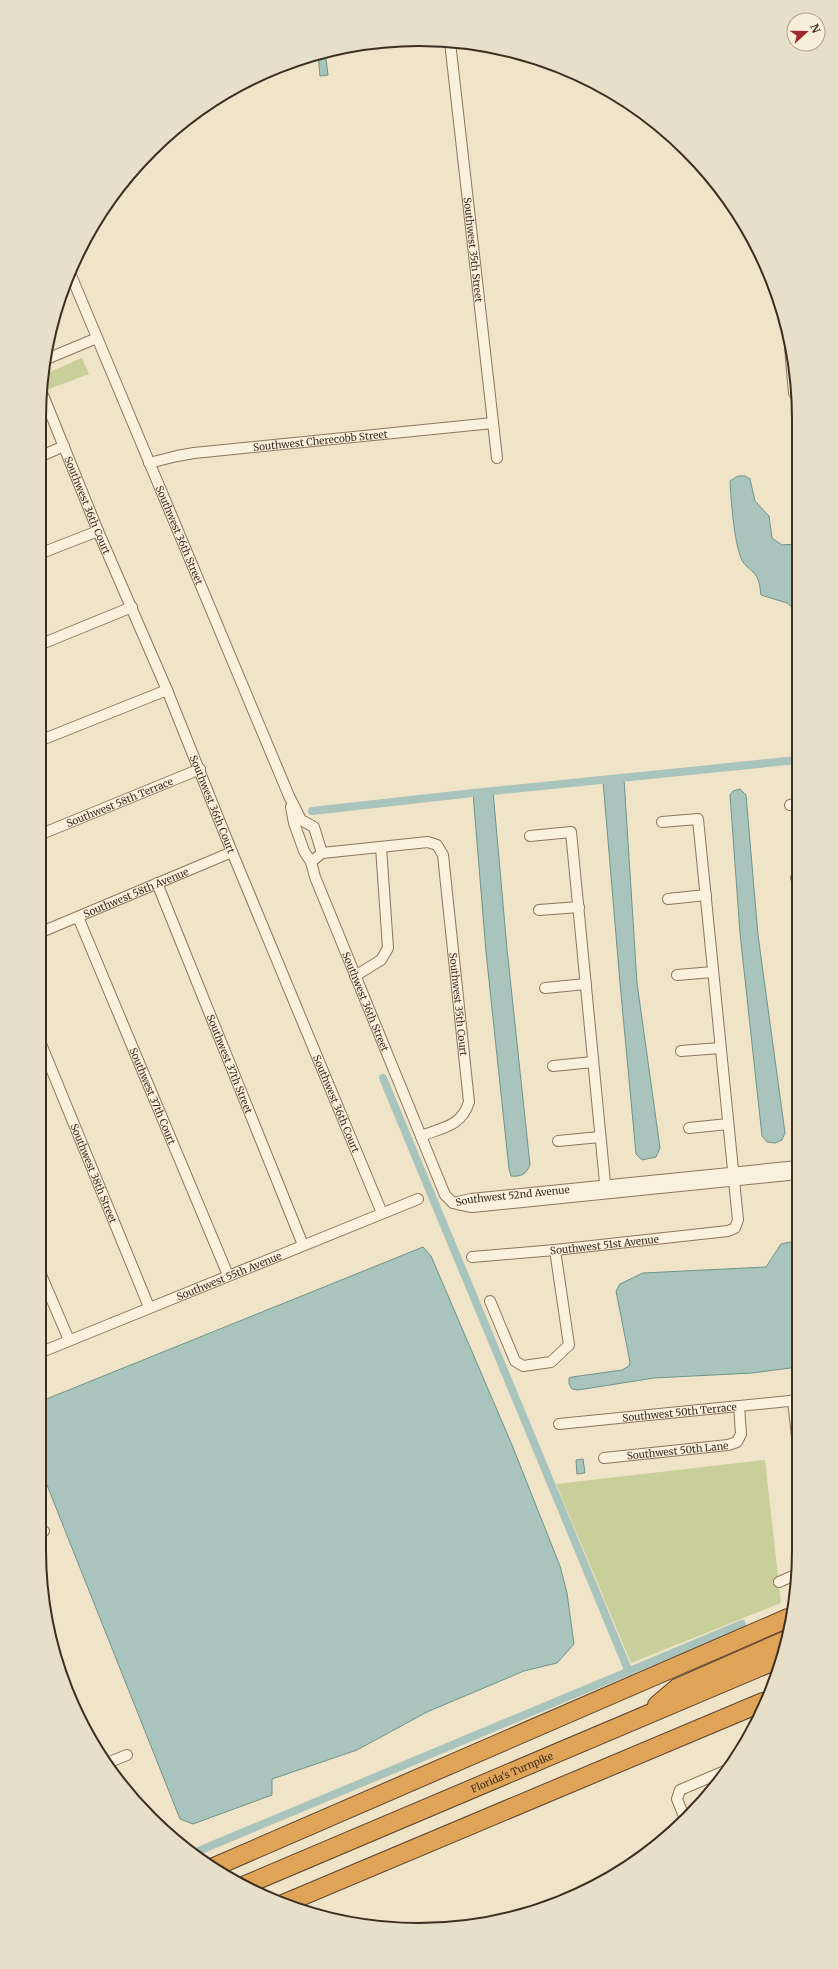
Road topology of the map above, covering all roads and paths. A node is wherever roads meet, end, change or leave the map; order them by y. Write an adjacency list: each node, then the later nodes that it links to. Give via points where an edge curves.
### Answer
1 (451, 48): 6 (street, Southwest 35th Street)
2 (73, 280): 3 (street, Southwest 36th Street)
3 (97, 338): 4 (street); 10 (street, Southwest 36th Street)
4 (51, 357)
5 (47, 404): 7 (street, Southwest 36th Court)
6 (493, 423): 9 (street, Southwest 35th Street); 10 (street, Southwest Cherecobb Street, via 194,453)
7 (64, 446): 8 (street); 11 (street, Southwest 36th Court)
8 (46, 454)
9 (497, 458)
10 (149, 463): 18 (street, Southwest 36th Street)
11 (98, 530): 12 (street); 13 (street, Southwest 36th Court)
12 (46, 551)
13 (132, 607): 14 (street); 15 (street, Southwest 36th Court)
14 (46, 642)
15 (168, 690): 16 (street); 17 (street, Southwest 36th Court)
16 (46, 738)
17 (200, 769): 20 (street, Southwest 58th Terrace); 25 (street, Southwest 36th Court)
18 (289, 796): 22 (street, Southwest 36th Street, via 294,823); 23 (street, Southwest 36th Street, via 302,820 314,827)
19 (662, 822): 29 (street, via 698,819)
20 (46, 832)
21 (530, 836): 31 (street, via 571,832)
22 (300, 837): 23 (street, via 309,842); 27 (street, Southwest 36th Street)
23 (319, 842): 26 (street, Southwest 36th Street)
24 (381, 847): 26 (street); 37 (street, via 388,948 381,960); 47 (street, Southwest 35th Court, via 428,842 437,845 443,855 469,1102 465,1114 458,1122)
25 (232, 852): 28 (street, Southwest 58th Avenue); 56 (street, Southwest 36th Court)
26 (322, 854): 27 (street)
27 (311, 862): 37 (street, Southwest 36th Street)
28 (157, 883): 33 (street, Southwest 58th Avenue); 57 (street, Southwest 37th Street)
29 (706, 895): 30 (street); 35 (street)
30 (668, 899)
31 (578, 907): 32 (street); 38 (street)
32 (539, 910)
33 (78, 916): 34 (street, Southwest 58th Avenue); 60 (street, Southwest 37th Court)
34 (46, 930)
35 (713, 972): 36 (street); 40 (street)
36 (677, 975)
37 (355, 976): 47 (street, Southwest 36th Street)
38 (586, 984): 39 (street); 43 (street)
39 (545, 988)
40 (720, 1048): 41 (street); 45 (street)
41 (681, 1051)
42 (46, 1056): 63 (street, Southwest 38th Street)
43 (593, 1062): 44 (street); 48 (street)
44 (553, 1066)
45 (728, 1124): 46 (street); 52 (street)
46 (689, 1128)
47 (421, 1136): 55 (street, Southwest 36th Street, via 445,1195)
48 (600, 1137): 49 (street); 53 (street)
49 (558, 1141)
50 (792, 1167): 52 (street, Southwest 52nd Avenue)
51 (792, 1174): 52 (street, Southwest 52nd Avenue)
52 (733, 1176): 53 (street, Southwest 52nd Avenue); 58 (street, Southwest 51st Avenue, via 738,1220 735,1228 728,1231)
53 (605, 1189): 55 (street, Southwest 52nd Avenue, via 472,1207)
54 (418, 1198): 56 (street, Southwest 55th Avenue)
55 (453, 1203)
56 (382, 1213): 57 (street, Southwest 55th Avenue)
57 (303, 1245): 60 (street, Southwest 55th Avenue)
58 (555, 1250): 59 (street, Southwest 51st Avenue); 62 (street, via 569,1345 551,1362 523,1366 515,1361)
59 (472, 1257)
60 (228, 1275): 63 (street, Southwest 55th Avenue)
61 (46, 1286): 64 (street)
62 (490, 1301)
63 (150, 1307): 64 (street, Southwest 55th Avenue)
64 (69, 1340): 65 (street, Southwest 55th Avenue)
65 (46, 1350)
66 (792, 1400): 67 (street, Southwest 50th Terrace)
67 (739, 1406): 68 (street, Southwest 50th Terrace); 69 (street, Southwest 50th Lane, via 741,1434 737,1442)
68 (559, 1424)
69 (604, 1458)
70 (791, 1577): 71 (street)
71 (778, 1582)
72 (786, 1619): 81 (highway)
73 (780, 1643): 76 (highway, via 677,1688)
74 (775, 1661): 76 (highway, Florida's Turnpike)
75 (759, 1704): 83 (highway)
76 (642, 1718): 82 (highway, Florida's Turnpike, via 534,1761)
77 (127, 1755): 78 (street)
78 (112, 1761)
79 (717, 1774): 80 (street, via 680,1790 677,1799)
80 (683, 1814)
81 (219, 1865)
82 (250, 1883)
83 (292, 1900)

